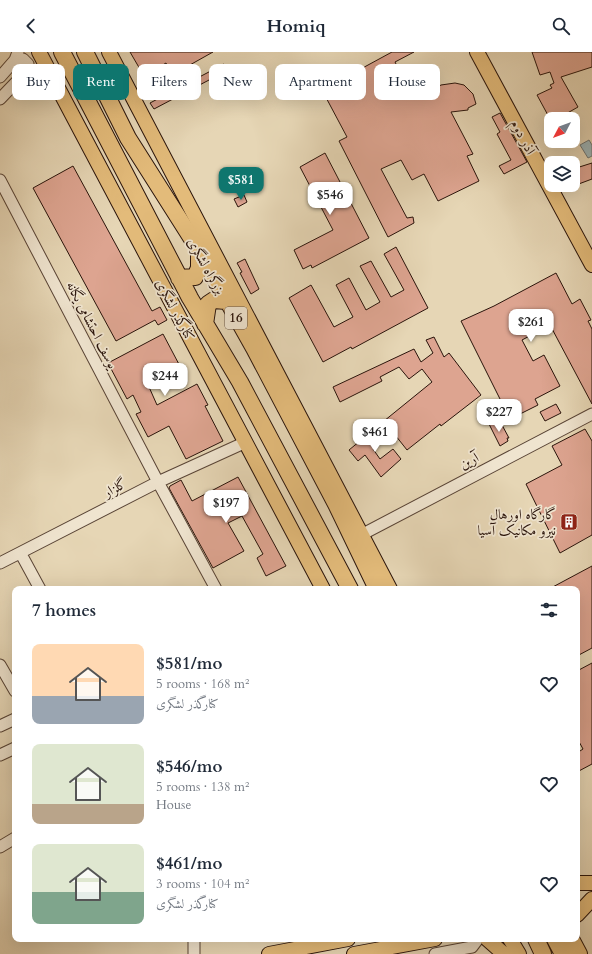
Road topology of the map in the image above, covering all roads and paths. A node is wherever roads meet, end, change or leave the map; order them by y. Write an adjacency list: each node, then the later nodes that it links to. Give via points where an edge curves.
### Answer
1 (39, 52): 8 (main road, کنارگذر لشگری)
2 (62, 52): 16 (highway, بزرگراه لشگری / 16)
3 (85, 52): 14 (highway, بزرگراه لشگری / 16, via 128,138)
4 (109, 52): 22 (main road)
5 (477, 52): 15 (main road, آذر دوم)
6 (16, 56): 7 (street); 9 (street)
7 (28, 64)
8 (46, 64)
9 (0, 77)
10 (12, 86): 11 (street)
11 (0, 99)
12 (65, 100): 20 (main road, کنارگذر لشگری)
13 (0, 180): 21 (street, یوسف احتشامی یگانه)
14 (199, 250): 16 (highway, via 199,268 195,277); 17 (highway, بزرگراه لشگری / 16)
15 (592, 265)
16 (179, 278): 18 (highway, بزرگراه لشگری / 16)
17 (226, 301): 18 (highway, via 214,300 208,304); 29 (highway, بزرگراه لشگری / 16, via 254,348)
18 (204, 324): 28 (highway, بزرگراه لشگری / 16, via 240,382)
19 (592, 414): 22 (street, آرین)
20 (246, 442): 21 (street, گلزار); 27 (main road, کنارگذر لشگری)
21 (158, 482): 23 (street, گلزار); 26 (street, یوسف احتشامی یگانه)
22 (361, 535): 30 (main road)
23 (21, 554): 24 (street, گلزار); 25 (street)
24 (0, 563)
25 (38, 586)
26 (214, 586)
27 (321, 586)
28 (348, 586)
29 (376, 586)
30 (388, 586)
31 (0, 665): 32 (street)
32 (12, 684)
33 (12, 720): 34 (street)
34 (0, 726)
35 (12, 749): 36 (street)
36 (0, 755)
37 (12, 840): 38 (street)
38 (0, 847)
39 (580, 883): 40 (main road)
40 (592, 883)
41 (592, 900): 42 (main road)
42 (580, 912)
43 (580, 940): 62 (main road)
44 (194, 942): 53 (street)
45 (332, 942): 54 (main road)
46 (419, 942): 55 (main road)
47 (476, 942): 56 (street, via 472,947)
48 (490, 942): 57 (main road)
49 (512, 942): 58 (main road)
50 (537, 942): 59 (highway)
51 (557, 942): 60 (highway)
52 (573, 942): 61 (highway)
53 (194, 954)
54 (269, 954)
55 (354, 954)
56 (435, 954)
57 (504, 954)
58 (518, 954)
59 (543, 954)
60 (563, 954)
61 (579, 954)
62 (588, 954)

